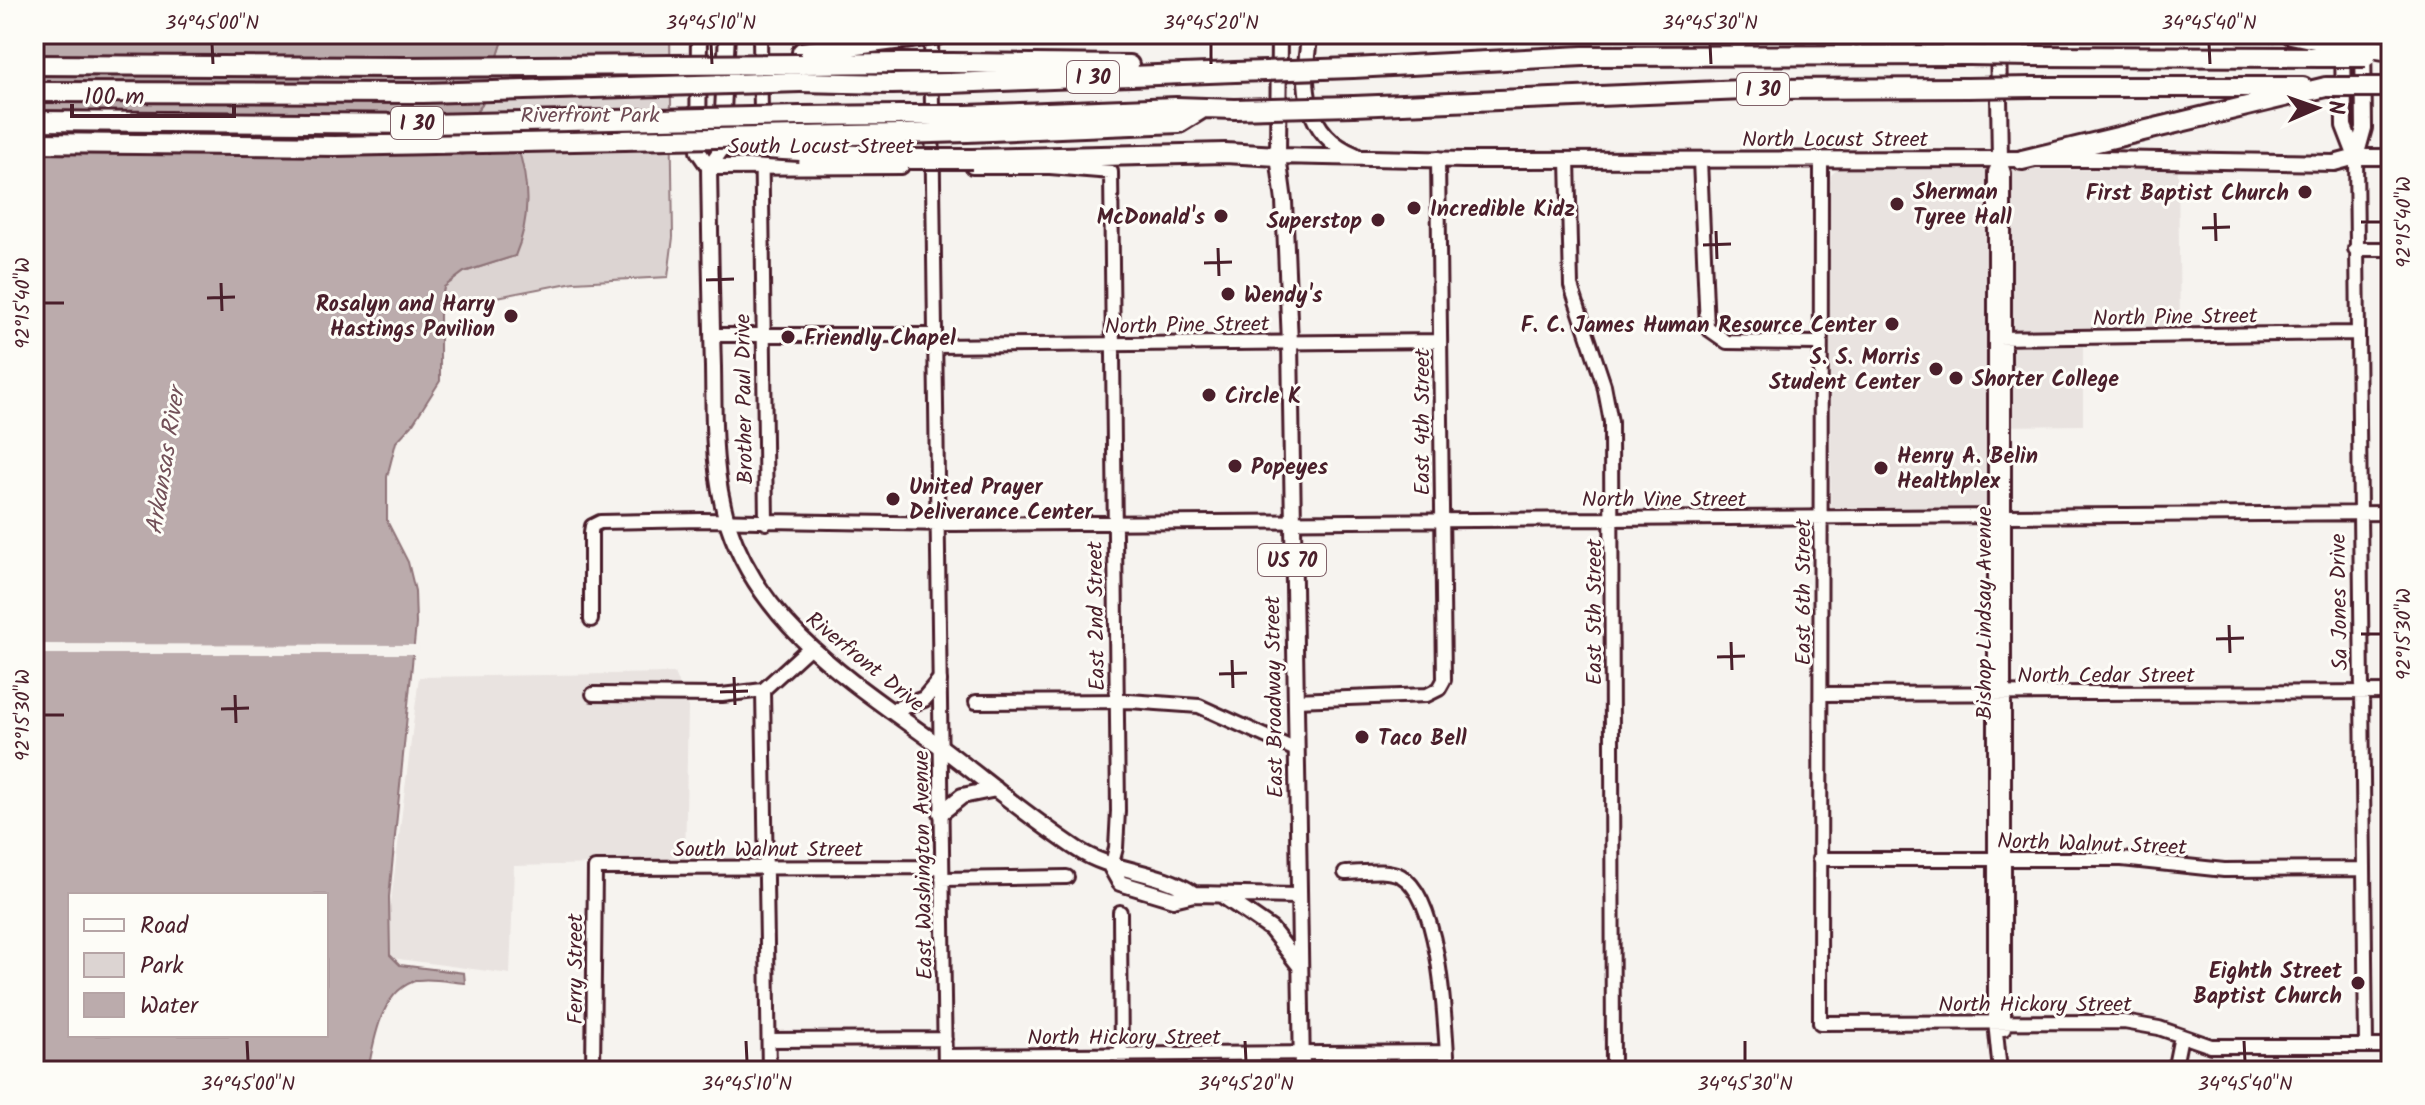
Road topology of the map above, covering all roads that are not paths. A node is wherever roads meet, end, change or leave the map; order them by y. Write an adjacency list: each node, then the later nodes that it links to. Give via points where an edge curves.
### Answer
1 (699, 34): 34 (main road, Riverfront Drive, via 698,151)
2 (727, 34): 34 (main road, Riverfront Drive, via 721,150)
3 (760, 34): 35 (street, Brother Paul Drive)
4 (931, 34): 36 (street, East Washington Avenue)
5 (941, 34): 15 (highway, bridge)
6 (1279, 34): 24 (main road, East Broadway Street / US 70)
7 (1310, 34): 25 (main road, via 1311,116 1335,147)
8 (1998, 34): 33 (main road, Bishop Lindsay Avenue)
9 (2291, 34): 12 (highway)
10 (2343, 34): 26 (main road, Sa Jones Drive, via 2344,126)
11 (2363, 34): 26 (main road, Sa Jones Drive, via 2364,128)
12 (2321, 48): 13 (highway, bridge); 16 (highway, I 30, bridge, via 2032,56 1583,56)
13 (2388, 54)
14 (34, 65): 15 (highway, bridge, via 404,67 707,63 719,56)
15 (801, 66): 16 (highway, bridge, via 1190,66); 16 (highway, I 30, bridge, via 891,84); 19 (highway, I 30, bridge, via 423,93)
16 (1235, 72)
17 (2326, 87): 18 (highway, I 30, bridge); 21 (highway, I 30, bridge, via 1768,89 1354,106 1176,107 967,124); 32 (highway)
18 (2388, 87)
19 (34, 92)
20 (34, 121): 21 (highway, I 30, bridge, via 428,124 801,116)
21 (900, 124): 23 (highway)
22 (34, 143): 23 (highway, bridge)
23 (801, 143): 24 (highway, bridge, via 912,159)
24 (1278, 156): 25 (main road, North Locust Street); 45 (main road, East Broadway Street / US 70)
25 (1360, 157): 28 (main road, North Locust Street)
26 (2356, 157): 27 (main road, North Locust Street); 32 (main road, North Locust Street, via 2334,163); 37 (street, Sa Jones Drive)
27 (2391, 157)
28 (1438, 158): 29 (main road, North Locust Street); 44 (street, East 4th Street)
29 (1568, 159): 30 (main road, North Locust Street); 53 (street, East 5th Street, via 1571,286 1610,412)
30 (1700, 160): 31 (main road, North Locust Street); 46 (street, via 1707,328 1723,341)
31 (1821, 160): 33 (main road, North Locust Street); 46 (street, East 6th Street)
32 (2022, 160): 33 (main road, North Locust Street)
33 (2000, 161): 42 (street, Bishop Lindsay Avenue)
34 (709, 167): 35 (main road, South Locust Street); 40 (main road, Riverfront Drive)
35 (759, 167): 36 (main road, South Locust Street); 41 (street, Brother Paul Drive)
36 (932, 167): 43 (street, East Washington Avenue); 47 (street, East 2nd Street, via 1111,172)
37 (2355, 249): 38 (street); 39 (street, Sa Jones Drive)
38 (2391, 249)
39 (2356, 333): 42 (street, North Pine Street); 49 (street, Sa Jones Drive)
40 (712, 335): 41 (street, North Pine Street); 55 (main road, Riverfront Drive, via 714,444)
41 (762, 335): 43 (street, North Pine Street); 57 (street, Brother Paul Drive)
42 (2000, 338): 50 (street, Bishop Lindsay Avenue)
43 (935, 340): 47 (street, North Pine Street); 58 (street, East Washington Avenue)
44 (1440, 341): 45 (street, North Pine Street); 52 (street, East 4th Street)
45 (1290, 343): 47 (street, North Pine Street); 54 (main road, East Broadway Street / US 70)
46 (1820, 343): 51 (street, East 6th Street)
47 (1111, 345): 56 (street, East 2nd Street)
48 (2391, 513): 49 (street, North Vine Street)
49 (2359, 514): 50 (street, North Vine Street); 63 (street, Sa Jones Drive)
50 (2000, 515): 51 (street, North Vine Street); 67 (street, Bishop Lindsay Avenue)
51 (1821, 516): 53 (street, North Vine Street); 66 (street, East 6th Street)
52 (1441, 518): 53 (street, North Vine Street); 54 (street, North Vine Street); 68 (street, East 4th Street, via 1442,685 1427,695)
53 (1612, 519): 107 (street, East 5th Street)
54 (1292, 520): 56 (street, North Vine Street); 68 (main road, East Broadway Street / US 70)
55 (728, 522): 57 (street, North Vine Street); 59 (street, North Vine Street, via 592,526); 60 (main road, Riverfront Drive, via 761,592)
56 (1114, 522): 58 (street, North Vine Street); 69 (street, East 2nd Street)
57 (766, 523): 58 (street, North Vine Street)
58 (937, 523): 61 (street, East Washington Avenue)
59 (591, 620)
60 (809, 648): 62 (street); 71 (main road, Riverfront Drive)
61 (939, 681): 71 (main road, via 924,699); 72 (street, East Washington Avenue)
62 (763, 690): 65 (street, via 722,695); 78 (street)
63 (2361, 692): 64 (street, North Cedar Street); 67 (street, North Cedar Street); 81 (street, Sa Jones Drive)
64 (2391, 692)
65 (593, 694)
66 (1821, 694): 67 (street, North Cedar Street); 76 (street, East 6th Street)
67 (2000, 694): 77 (street, Bishop Lindsay Avenue)
68 (1295, 700): 73 (main road, East Broadway Street / US 70)
69 (1116, 701): 70 (street); 73 (street, via 1199,706); 79 (street, East 2nd Street, via 1118,811)
70 (976, 702)
71 (891, 711): 72 (main road, Riverfront Drive)
72 (940, 747): 74 (main road, Riverfront Drive); 75 (street, East Washington Avenue)
73 (1296, 750): 86 (main road, East Broadway Street / US 70)
74 (996, 789): 75 (main road, via 966,794); 79 (main road, Riverfront Drive, via 1077,849)
75 (941, 813): 82 (street, East Washington Avenue)
76 (1819, 859): 77 (street, North Walnut Street); 90 (street, East 6th Street)
77 (2000, 860): 81 (street, North Walnut Street, via 2145,860 2224,870); 89 (street, Bishop Lindsay Avenue)
78 (767, 867): 80 (street, South Walnut Street); 82 (street, South Walnut Street); 93 (street)
79 (1111, 867): 85 (main road, Riverfront Drive, via 1130,867 1194,894)
80 (595, 868): 101 (street, Ferry Street)
81 (2364, 869): 94 (street, Sa Jones Drive)
82 (942, 873): 84 (street); 92 (street, East Washington Avenue)
83 (1345, 873): 96 (street, via 1390,873 1411,885 1430,926 1442,982)
84 (1067, 877)
85 (1223, 896): 86 (main road, Riverfront Drive); 88 (main road, via 1271,929)
86 (1297, 896): 88 (main road, East Broadway Street / US 70)
87 (1120, 912): 99 (street)
88 (1299, 965): 97 (main road, East Broadway Street / US 70)
89 (2000, 1022): 90 (street, North Hickory Street); 91 (street, North Hickory Street, via 2124,1022); 100 (street, Bishop Lindsay Avenue)
90 (1820, 1023)
91 (2181, 1036): 94 (street, North Hickory Street, via 2232,1048); 108 (street)
92 (945, 1039): 93 (street); 98 (street, East Washington Avenue)
93 (769, 1040): 102 (street)
94 (2366, 1045): 95 (street, North Hickory Street)
95 (2391, 1046)
96 (1447, 1052): 97 (street, North Hickory Street); 106 (street)
97 (1301, 1054): 99 (street, North Hickory Street); 105 (main road, East Broadway Street / US 70)
98 (945, 1056): 99 (street, North Hickory Street); 103 (street, East Washington Avenue)
99 (1121, 1056): 104 (street)
100 (2000, 1068)
101 (593, 1071)
102 (769, 1071)
103 (945, 1071)
104 (1121, 1071)
105 (1302, 1071)
106 (1448, 1071)
107 (1613, 1071)
108 (2174, 1071)

